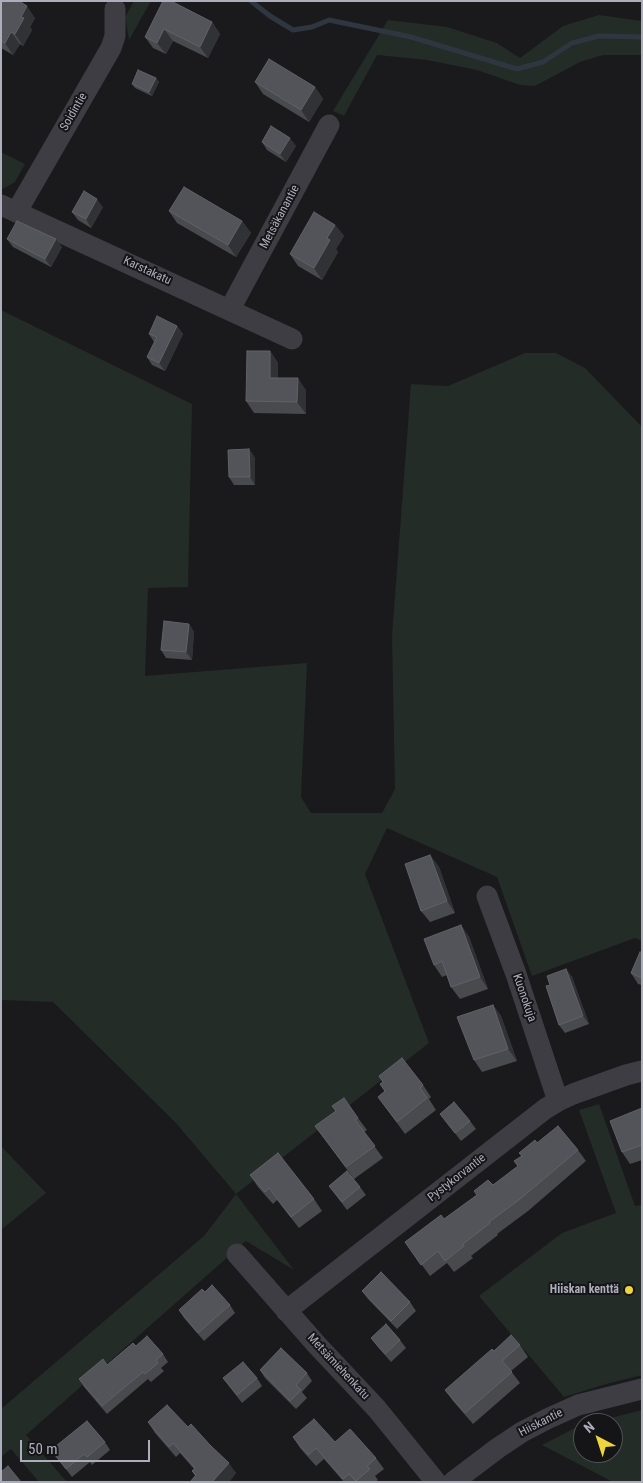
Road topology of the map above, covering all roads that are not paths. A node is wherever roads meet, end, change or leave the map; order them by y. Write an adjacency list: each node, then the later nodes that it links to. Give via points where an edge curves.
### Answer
1 (115, 8): 3 (street, Soidintie, via 115,36 110,48)
2 (329, 125): 4 (street, Metsäkanantie)
3 (9, 208): 4 (street, Karstakatu)
4 (230, 309): 5 (street, Karstakatu)
5 (292, 339)
6 (487, 896): 8 (street, Kuonokuja)
7 (642, 1071): 8 (street, Pystykorvantie)
8 (558, 1101): 10 (street, Pystykorvantie)
9 (237, 1254): 10 (street, Metsämiehenkatu)
10 (286, 1311): 12 (street, Metsämiehenkatu, via 377,1409)
11 (642, 1389): 13 (street, Hiiskantie, via 578,1405 548,1419 522,1432)
12 (436, 1482)
13 (453, 1482)

